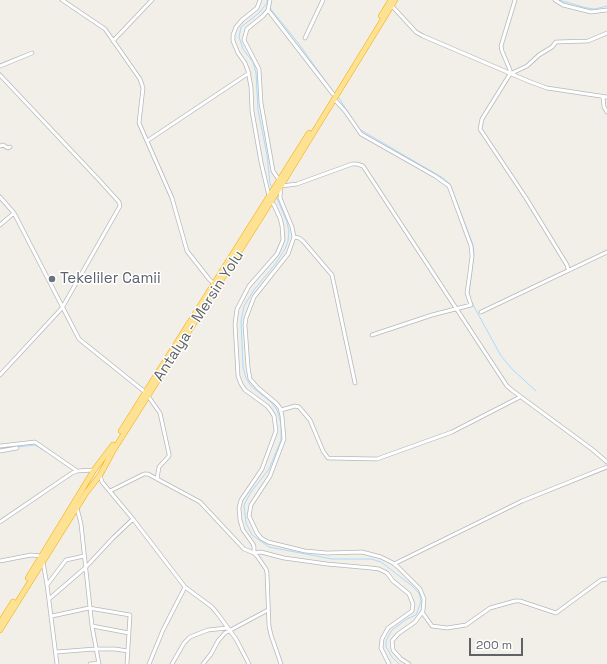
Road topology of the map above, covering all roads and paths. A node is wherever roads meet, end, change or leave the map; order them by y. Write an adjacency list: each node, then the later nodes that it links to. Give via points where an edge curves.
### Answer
1 (62, 0): 14 (street, via 100,25)
2 (152, 0): 14 (street)
3 (260, 0): 17 (street, via 257,8 236,26 233,35 233,41)
4 (270, 0): 10 (street)
5 (323, 0): 13 (street)
6 (395, 0): 9 (highway, Antalya - Mersin Yolu)
7 (515, 0): 19 (street, via 501,46)
8 (555, 0): 11 (street, via 591,12)
9 (390, 2): 19 (street, via 416,32); 20 (highway, Antalya - Mersin Yolu)
10 (268, 10): 20 (street); 26 (street, via 246,29 244,40 259,69 261,103 273,171)
11 (607, 10)
12 (607, 33): 19 (street, via 588,41 556,42 527,66)
13 (306, 38)
14 (113, 40): 23 (street, via 142,83 139,123)
15 (32, 53): 16 (street)
16 (0, 66)
17 (248, 73): 23 (street); 28 (street, via 260,162)
18 (0, 74): 35 (street, via 120,204)
19 (510, 74): 21 (street, via 547,88); 33 (street, via 482,119 480,129 526,198)
20 (333, 97): 26 (highway, Antalya - Mersin Yolu); 36 (street, via 361,134 449,186 472,256 466,293 471,305)
21 (605, 97): 22 (street, via 604,107)
22 (607, 112)
23 (147, 141): 34 (street, via 172,198 187,251)
24 (0, 146): 25 (street)
25 (10, 147)
26 (279, 185): 28 (highway, Antalya - Mersin Yolu); 31 (street, via 280,198); 36 (street, via 297,184 352,164 363,166)
27 (0, 197): 29 (street)
28 (271, 198): 34 (highway, Antalya - Mersin Yolu); 41 (highway, Antalya - Mersin Yolu); 60 (street, via 280,218 283,240 276,254 249,286 237,309 235,324 240,384 267,406 274,416 275,426 274,437 262,469 241,500 239,508 243,530 253,544)
29 (14, 213): 30 (street); 35 (street)
30 (0, 225)
31 (294, 237): 40 (street, via 303,241 332,276); 43 (street, via 288,254 254,297 245,325 250,378)
32 (607, 252): 33 (street)
33 (568, 269): 37 (street)
34 (214, 284): 41 (highway, Antalya - Mersin Yolu)
35 (62, 308): 39 (street); 41 (street, via 82,342)
36 (456, 308): 38 (street); 42 (street, via 504,382)
37 (481, 312)
38 (372, 335)
39 (0, 375)
40 (354, 383)
41 (147, 394): 51 (highway, Antalya - Mersin Yolu); 52 (highway, Antalya - Mersin Yolu); 53 (street, via 160,413 169,454 159,466)
42 (520, 397): 43 (street, via 452,432 377,459 328,458 322,451 310,420 299,407); 47 (street)
43 (281, 410): 65 (street, via 284,439 270,476 254,497 249,510 257,533 268,542 282,546 326,553 362,552)
44 (0, 446): 50 (street, via 35,442)
45 (17, 448): 46 (street)
46 (0, 451)
47 (607, 462)
48 (607, 467): 65 (street, via 522,501)
49 (86, 470): 50 (street); 51 (street); 51 (street)
50 (77, 471): 59 (street)
51 (93, 473): 52 (highway, via 98,471); 54 (highway); 61 (highway, Antalya - Mersin Yolu)
52 (100, 474): 54 (highway, Antalya - Mersin Yolu); 55 (street)
53 (157, 479): 56 (street, via 144,474); 60 (street, via 200,502 244,549)
54 (96, 480): 55 (street); 57 (highway, Antalya - Mersin Yolu)
55 (102, 482): 56 (street)
56 (110, 491): 58 (street)
57 (77, 508): 62 (street); 64 (highway, Antalya - Mersin Yolu)
58 (133, 519): 66 (street); 69 (street)
59 (0, 522)
60 (254, 553): 72 (street, via 267,573); 92 (street, via 379,569 388,573 393,581 409,594 413,604 412,610 388,628 382,639 380,648)
61 (42, 556): 63 (street, via 31,555); 75 (highway, Antalya - Mersin Yolu)
62 (84, 556): 66 (street); 68 (street, via 66,560)
63 (0, 561)
64 (43, 562): 68 (street); 77 (highway, Antalya - Mersin Yolu)
65 (394, 564): 73 (street, via 422,593)
66 (85, 568): 70 (street); 71 (street)
67 (607, 579): 73 (street, via 601,580 556,613 520,600 490,608 466,625 447,628 432,626)
68 (47, 585): 70 (street)
69 (184, 587): 78 (street, via 212,607); 87 (street)
70 (49, 600): 74 (street)
71 (89, 608): 74 (street); 76 (street); 79 (street, via 130,615)
72 (268, 610): 78 (street); 91 (street, via 270,635)
73 (422, 612): 93 (street, via 415,622 392,641 393,650)
74 (52, 616): 82 (street)
75 (0, 623)
76 (92, 626): 79 (street); 80 (street)
77 (0, 630)
78 (228, 630): 88 (street, via 208,630 190,636); 89 (street); 90 (street, via 236,639)
79 (129, 633): 81 (street)
80 (95, 649): 81 (street); 82 (street); 85 (street)
81 (128, 651): 86 (street)
82 (56, 652): 83 (street)
83 (57, 664)
84 (90, 664): 85 (street)
85 (99, 664)
86 (127, 664)
87 (149, 664)
88 (172, 664)
89 (203, 664)
90 (249, 664)
91 (281, 664)
92 (389, 664)
93 (409, 664)

